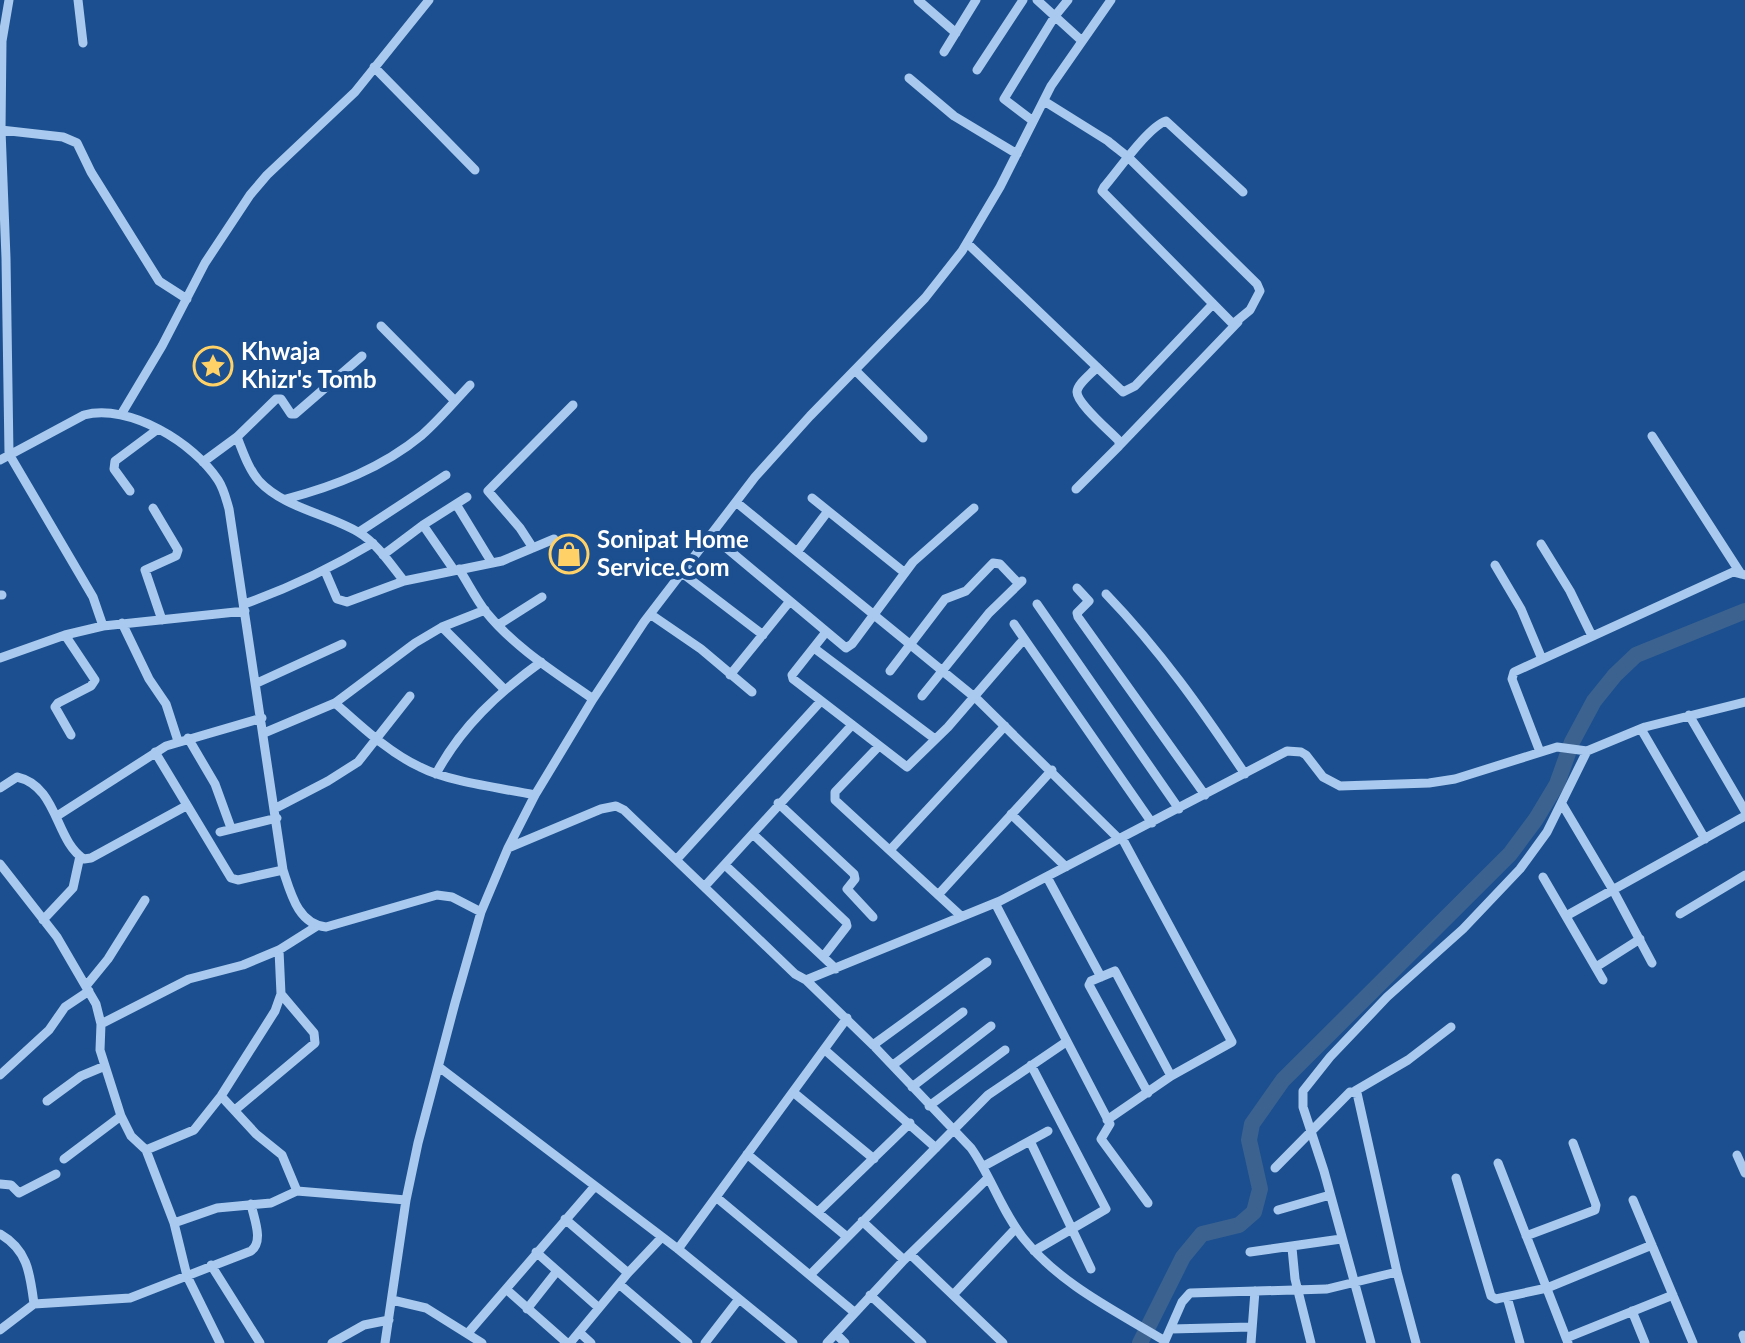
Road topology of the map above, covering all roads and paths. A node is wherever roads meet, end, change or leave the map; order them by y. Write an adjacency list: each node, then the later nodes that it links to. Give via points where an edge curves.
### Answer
1 (9, 0): 20 (street, via 2,41)
2 (78, 0): 13 (street)
3 (429, 0): 15 (street)
4 (918, 0): 11 (street)
5 (976, 0): 11 (street)
6 (1023, 0): 16 (street)
7 (1037, 0): 10 (street)
8 (1068, 0): 10 (street)
9 (1111, 0): 12 (street)
10 (1055, 16): 12 (street); 19 (street, via 1004,99)
11 (956, 33): 14 (street)
12 (1082, 41): 18 (street)
13 (83, 43)
14 (944, 52)
15 (374, 67): 23 (street); 26 (street, via 258,185)
16 (977, 70)
17 (909, 78): 21 (street, via 954,116)
18 (1044, 101): 19 (street); 22 (street)
19 (1033, 121): 21 (street)
20 (1, 130): 26 (street, via 77,143 158,279); 31 (street)
21 (1017, 154): 25 (street)
22 (1129, 158): 24 (street, via 1166,121); 27 (street, via 1102,193); 28 (street, via 1259,286 1256,300)
23 (475, 170)
24 (1243, 192)
25 (967, 243): 32 (street); 33 (street, via 925,298)
26 (187, 299): 37 (street)
27 (1212, 305): 28 (street, via 1231,323); 32 (street, via 1128,391 1121,391)
28 (1238, 322): 42 (street)
29 (381, 326): 35 (street)
30 (362, 356): 40 (street, via 295,414 278,398)
31 (3, 360): 43 (street)
32 (1097, 367): 42 (street, via 1077,394)
33 (855, 370): 41 (street); 51 (street)
34 (470, 385): 35 (street)
35 (455, 401): 50 (street, via 419,437 358,476)
36 (573, 405): 62 (street, via 488,491)
37 (122, 413): 38 (street); 43 (street, via 84,415)
38 (158, 429): 44 (street); 47 (street, via 115,461 114,469)
39 (1652, 436): 71 (street)
40 (237, 437): 44 (street); 50 (street, via 257,479)
41 (923, 438)
42 (1119, 446): 46 (street)
43 (4, 457): 86 (street, via 93,597)
44 (203, 462): 78 (street, via 225,495)
45 (446, 475): 57 (street)
46 (1076, 489)
47 (130, 491)
48 (467, 497): 52 (street)
49 (812, 498): 55 (street)
50 (286, 499): 57 (street)
51 (736, 502): 58 (street); 63 (street)
52 (456, 504): 56 (street); 65 (street)
53 (153, 508): 82 (street, via 178,550 176,556 145,570)
54 (974, 508): 70 (street)
55 (828, 511): 63 (street); 70 (street)
56 (423, 525): 64 (street); 67 (street)
57 (359, 532): 60 (street)
58 (711, 535): 69 (street); 76 (street)
59 (554, 539): 62 (street)
60 (373, 543): 64 (street); 68 (street)
61 (1541, 544): 91 (street)
62 (533, 548): 65 (street)
63 (797, 552): 81 (street)
64 (383, 555): 72 (street)
65 (492, 563): 67 (street)
66 (1495, 565): 97 (street)
67 (457, 570): 72 (street); 79 (street)
68 (325, 571): 72 (street, via 343,602); 78 (street)
69 (682, 573): 80 (street); 90 (street)
70 (905, 573): 81 (street)
71 (1743, 574): 91 (street, via 1733,572)
72 (404, 581)
73 (1077, 588): 131 (street, via 1089,601 1078,617)
74 (1106, 594): 128 (street, via 1175,673)
75 (542, 597): 85 (street)
76 (790, 601): 88 (street); 90 (street)
77 (1037, 604): 135 (street)
78 (245, 607): 82 (street); 102 (street)
79 (485, 610): 85 (street); 87 (street)
80 (650, 614): 101 (street); 108 (street)
81 (874, 615): 88 (street, via 848,647); 94 (street)
82 (162, 620): 83 (street)
83 (122, 623): 86 (street); 119 (street)
84 (1014, 624): 92 (street)
85 (498, 625): 98 (street)
86 (103, 626): 89 (street)
87 (442, 627): 103 (street); 111 (street)
88 (826, 632): 95 (street)
89 (65, 635): 96 (street); 118 (street, via 95,680 56,705)
90 (763, 635): 101 (street)
91 (1592, 636): 97 (street)
92 (1024, 639): 107 (street); 140 (street)
93 (342, 644): 102 (street)
94 (909, 644): 99 (street); 100 (street); 100 (street, via 945,599 966,591 993,563 1000,564 1021,582)
95 (814, 648): 109 (street, via 792,677); 121 (street)
96 (0, 658)
97 (1542, 659): 124 (street, via 1512,676)
98 (541, 662): 103 (street); 108 (street)
99 (890, 671)
100 (942, 671): 106 (street); 107 (street)
101 (730, 675): 104 (street)
102 (257, 683): 113 (street)
103 (504, 689): 127 (street, via 451,746)
104 (752, 692)
105 (410, 696): 120 (street)
106 (922, 696)
107 (973, 697): 115 (street); 121 (street)
108 (593, 699): 130 (street)
109 (821, 701): 114 (street); 149 (street)
110 (1745, 702): 112 (street)
111 (335, 703): 117 (street); 120 (street)
112 (1689, 715): 116 (street); 138 (street)
113 (262, 718): 117 (street); 119 (street)
114 (852, 725): 122 (street); 132 (street)
115 (1005, 726): 126 (street); 147 (street)
116 (1641, 729): 125 (street); 145 (street)
117 (264, 733): 136 (street)
118 (71, 735)
119 (183, 739): 123 (street); 141 (street, via 215,784)
120 (377, 739): 127 (street); 136 (street, via 349,769)
121 (935, 739): 122 (street, via 907,767)
122 (879, 746): 147 (street, via 834,796)
123 (155, 752): 134 (street); 139 (street)
124 (1540, 752): 125 (street, via 1561,747); 128 (street, via 1429,783 1340,786 1294,750)
125 (1583, 752): 133 (street)
126 (1052, 770): 137 (street); 144 (street)
127 (436, 774): 130 (street)
128 (1245, 774): 131 (street)
129 (0, 788): 139 (street, via 17,777 30,781)
130 (535, 795): 146 (street)
131 (1205, 795): 135 (street)
132 (778, 803): 143 (street); 166 (street, via 854,874 847,889)
133 (1562, 804): 158 (street); 209 (street, via 1520,869 1308,1082 1302,1098)
134 (186, 806): 148 (street, via 91,858); 153 (street, via 231,878)
135 (1179, 809): 140 (street)
136 (276, 813): 141 (street); 153 (street)
137 (1011, 814): 152 (street); 159 (street)
138 (1745, 814): 145 (street)
139 (57, 816): 148 (street)
140 (1152, 823): 144 (street)
141 (231, 828): 142 (street)
142 (220, 832)
143 (754, 835): 151 (street); 171 (street, via 846,922)
144 (1121, 839): 152 (street); 195 (street, via 1232,1041)
145 (1705, 839): 158 (street)
146 (508, 848): 149 (street, via 616,806); 162 (street)
147 (890, 850): 159 (street)
148 (80, 856): 167 (street, via 73,888)
149 (677, 859): 157 (street)
150 (0, 864): 167 (street)
151 (725, 865): 157 (street); 171 (street)
152 (1066, 867): 155 (street)
153 (283, 870): 168 (street, via 296,906)
154 (1745, 875): 163 (street)
155 (1047, 877): 161 (street); 176 (street)
156 (1543, 877): 165 (street)
157 (705, 886): 177 (street)
158 (1613, 890): 165 (street); 169 (street)
159 (938, 895): 164 (street)
160 (145, 900): 179 (street)
161 (995, 903): 164 (street); 186 (street)
162 (481, 912): 168 (street, via 437,895 338,925); 193 (street)
163 (1680, 914)
164 (961, 916): 175 (street)
165 (1566, 916): 174 (street)
166 (873, 917)
167 (43, 920): 179 (street)
168 (317, 926): 170 (street)
169 (1640, 939): 173 (street); 174 (street)
170 (279, 950): 180 (street); 183 (street, via 189,979)
171 (823, 957): 175 (street)
172 (987, 962): 187 (street)
173 (1652, 963)
174 (1596, 967): 178 (street)
175 (836, 969): 177 (street)
176 (1101, 977): 195 (street, via 1114,970); 199 (street, via 1089,985)
177 (806, 980): 182 (street)
178 (1603, 980)
179 (88, 989): 183 (street); 194 (street)
180 (281, 994): 200 (street, via 266,1029); 203 (street, via 314,1033 315,1043)
181 (963, 1012): 190 (street)
182 (847, 1018): 187 (street); 188 (street)
183 (101, 1024): 192 (street)
184 (991, 1026): 196 (street)
185 (1451, 1027): 197 (street)
186 (1066, 1042): 191 (street); 205 (street)
187 (873, 1045): 190 (street)
188 (825, 1050): 198 (street); 206 (street)
189 (1005, 1050): 202 (street)
190 (893, 1065): 196 (street)
191 (1031, 1065): 207 (street, via 988,1095); 240 (street, via 1106,1207)
192 (105, 1066): 201 (street); 204 (street)
193 (439, 1067): 226 (street); 230 (street)
194 (0, 1075)
195 (1171, 1076): 199 (street)
196 (912, 1087): 202 (street)
197 (1355, 1091): 209 (street); 256 (street)
198 (793, 1092): 214 (street); 217 (street)
199 (1148, 1093): 205 (street)
200 (221, 1096): 203 (street); 213 (street, via 194,1130)
201 (47, 1101)
202 (929, 1106): 207 (street)
203 (235, 1110): 227 (street, via 282,1155)
204 (121, 1116): 213 (street); 216 (street)
205 (1107, 1120): 232 (street, via 1110,1127 1101,1139)
206 (910, 1123): 212 (street); 217 (street)
207 (953, 1129): 212 (street); 219 (street)
208 (1048, 1131): 210 (street)
209 (1312, 1131): 220 (street); 228 (street)
210 (1030, 1141): 219 (street); 240 (street)
211 (1573, 1143): 243 (street, via 1595,1210)
212 (936, 1148): 237 (street)
213 (146, 1150): 238 (street)
214 (747, 1154): 229 (street); 235 (street)
215 (1737, 1155): 221 (street)
216 (64, 1159)
217 (874, 1159): 235 (street)
218 (1498, 1163): 243 (street)
219 (984, 1166): 223 (street)
220 (1275, 1168)
221 (1745, 1173)
222 (56, 1174): 225 (street, via 19,1193)
223 (988, 1178): 239 (street); 252 (street)
224 (1456, 1178): 269 (street, via 1491,1296)
225 (0, 1184)
226 (595, 1186): 236 (street); 244 (street)
227 (297, 1191): 230 (street); 233 (street, via 271,1203)
228 (1330, 1195): 234 (street); 245 (street)
229 (716, 1197): 248 (street); 258 (street)
230 (406, 1200): 271 (street)
231 (1633, 1200): 246 (street)
232 (1148, 1203)
233 (251, 1204): 238 (street, via 217,1208); 253 (street, via 256,1249)
234 (1278, 1210)
235 (818, 1212): 242 (street)
236 (565, 1219): 250 (street); 257 (street)
237 (862, 1221): 242 (street); 252 (street)
238 (174, 1223): 259 (street)
239 (1016, 1228): 249 (street); 267 (street)
240 (1070, 1228): 249 (street); 254 (street)
241 (0, 1234): 272 (street, via 24,1256)
242 (846, 1236): 258 (street)
243 (1526, 1236): 262 (street)
244 (662, 1237): 248 (street); 257 (street)
245 (1341, 1239): 247 (street); 261 (street)
246 (1652, 1245): 262 (street); 268 (street)
247 (1292, 1248): 251 (street); 264 (street)
248 (678, 1249): 270 (street)
249 (1034, 1251): 284 (street, via 1084,1293)
250 (536, 1252): 255 (street); 263 (street)
251 (1250, 1252)
252 (907, 1257): 266 (street); 267 (street)
253 (211, 1265): 259 (street); 287 (street)
254 (1091, 1269)
255 (557, 1271): 273 (street); 274 (street)
256 (1397, 1272): 261 (street); 303 (street)
257 (628, 1273): 260 (street)
258 (811, 1274): 276 (street)
259 (187, 1276): 272 (street, via 121,1300); 286 (street)
260 (619, 1284): 273 (street); 293 (street)
261 (1353, 1284): 264 (street); 302 (street)
262 (1547, 1288): 269 (street); 285 (street)
263 (506, 1289): 274 (street); 282 (street)
264 (1297, 1290): 265 (street); 301 (street)
265 (1255, 1291): 278 (street); 279 (street, via 1187,1294)
266 (870, 1295): 276 (street); 298 (street)
267 (953, 1295): 299 (street)
268 (1673, 1295): 275 (street); 306 (street)
269 (1507, 1297): 304 (street)
270 (739, 1299): 294 (street); 295 (street)
271 (392, 1300): 277 (street); 282 (street, via 426,1308)
272 (34, 1304): 280 (street)
273 (599, 1308): 281 (street)
274 (527, 1309): 291 (street)
275 (1632, 1311): 285 (street); 305 (street)
276 (854, 1312): 283 (street)
277 (389, 1320): 288 (street, via 364,1325); 289 (street)
278 (1251, 1327): 279 (street); 300 (street)
279 (1171, 1329): 284 (street)
280 (0, 1330)
281 (579, 1332): 291 (street); 292 (street)
282 (468, 1333): 290 (street)
283 (836, 1334): 296 (street); 297 (street)
284 (1162, 1340)
285 (1567, 1341)
286 (220, 1343)
287 (260, 1343)
288 (332, 1343)
289 (385, 1343)
290 (482, 1343)
291 (569, 1343)
292 (591, 1343)
293 (688, 1343)
294 (705, 1343)
295 (793, 1343)
296 (827, 1343)
297 (845, 1343)
298 (922, 1343)
299 (1003, 1343)
300 (1251, 1343)
301 (1311, 1343)
302 (1371, 1343)
303 (1416, 1343)
304 (1520, 1343)
305 (1645, 1343)
306 (1693, 1343)

